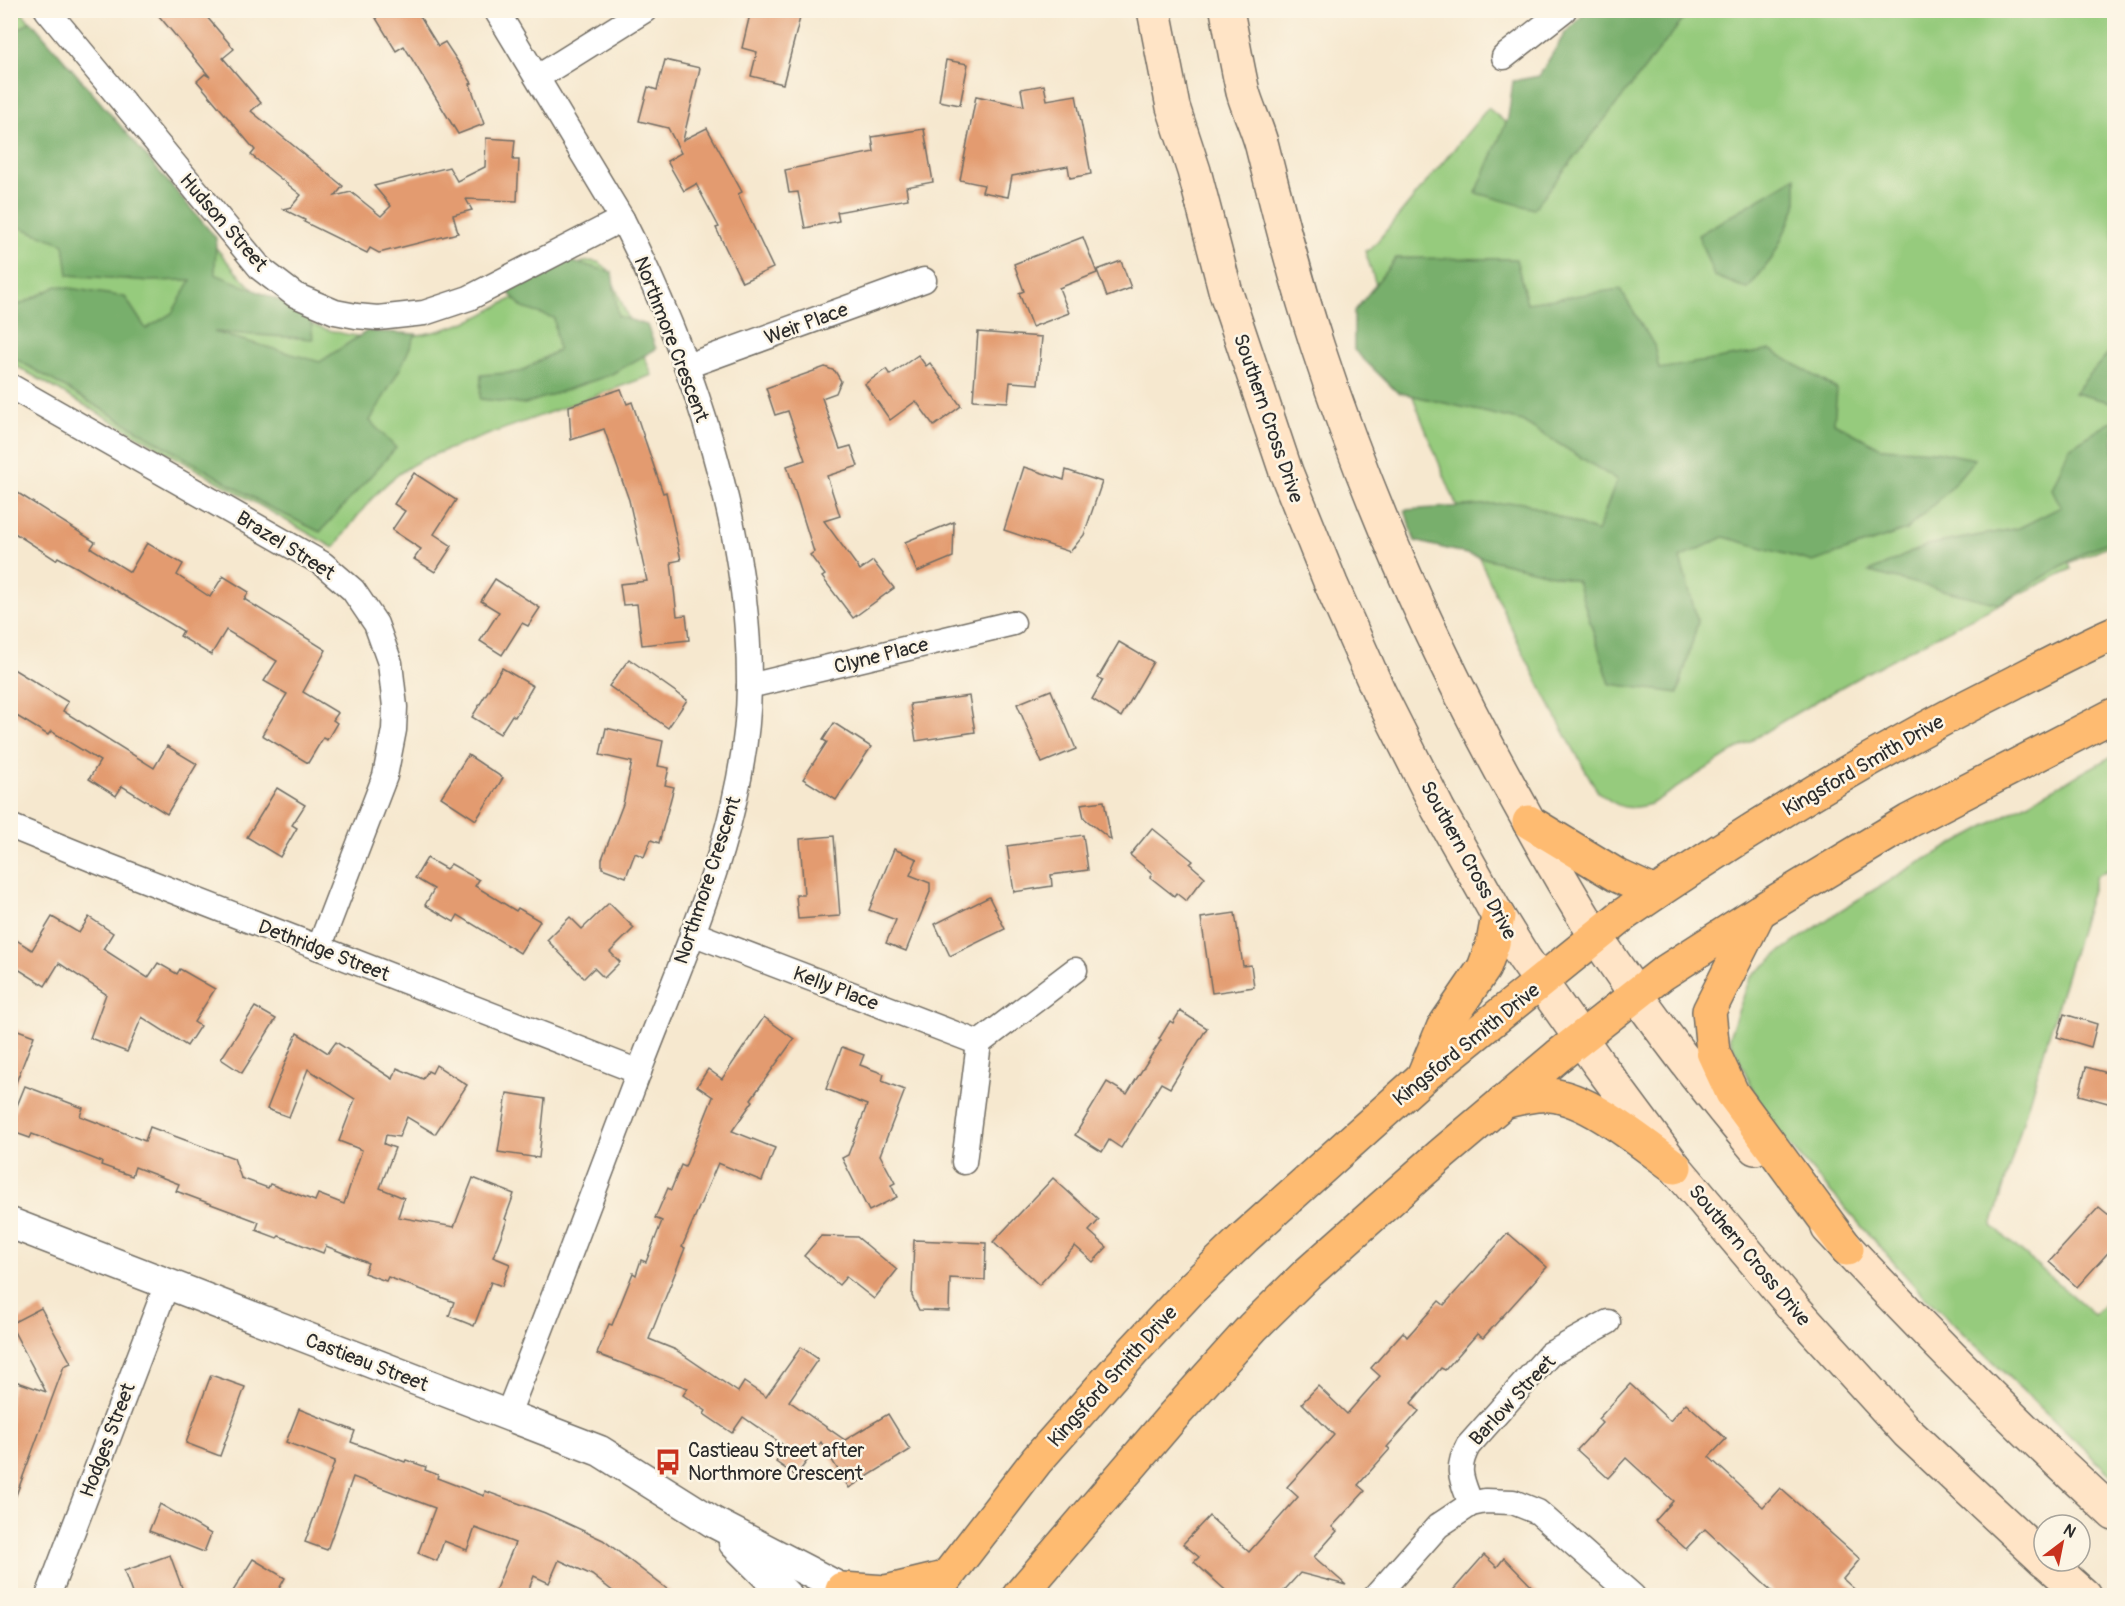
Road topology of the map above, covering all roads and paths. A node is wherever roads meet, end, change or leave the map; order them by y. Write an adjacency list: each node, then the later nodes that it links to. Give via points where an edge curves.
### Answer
1 (47, 10): 9 (street, Hudson Street, via 261,269 295,296 335,312 378,318 424,313 469,298)
2 (496, 10): 8 (street, Northmore Crescent)
3 (645, 10): 8 (street)
4 (1154, 10): 21 (main road, Southern Cross Drive, via 1173,107 1226,293 1286,472 1379,692)
5 (1227, 10): 17 (main road, via 1244,94 1318,348 1343,418 1408,582)
6 (1564, 10): 7 (street)
7 (1504, 57)
8 (538, 77): 9 (street, Northmore Crescent)
9 (622, 219): 11 (street, Northmore Crescent)
10 (924, 280): 11 (street, Weir Place)
11 (687, 366): 15 (street, Northmore Crescent, via 730,518 746,609)
12 (10, 386): 24 (street, Brazel Street, via 323,564 353,590 376,624 390,663 394,730 385,776)
13 (1013, 623): 15 (street, Clyne Place)
14 (2115, 633): 19 (main road, Kingsford Smith Drive, via 1929,724 1851,768)
15 (749, 686): 22 (street, Northmore Crescent, via 744,754 731,821)
16 (2115, 715): 20 (main road, via 1909,821)
17 (1529, 822): 19 (main road, via 1618,876); 23 (main road)
18 (10, 826): 24 (street, Dethridge Street)
19 (1655, 893): 23 (main road, Kingsford Smith Drive)
20 (1760, 910): 27 (main road); 36 (main road, via 1709,1011 1713,1052 1732,1093)
21 (1498, 916): 26 (main road, Southern Cross Drive); 31 (main road, via 1484,968 1443,1028)
22 (692, 933): 29 (street, Kelly Place); 30 (street, Northmore Crescent)
23 (1597, 937): 26 (main road, Kingsford Smith Drive); 27 (main road)
24 (319, 948): 30 (street, Dethridge Street)
25 (1075, 970): 29 (street)
26 (1541, 982): 28 (main road, Southern Cross Drive); 31 (main road, Kingsford Smith Drive)
27 (1636, 994): 28 (main road); 36 (main road, via 1764,1159)
28 (1581, 1038): 32 (main road); 34 (main road, Southern Cross Drive)
29 (979, 1043): 33 (street)
30 (639, 1072): 39 (street, Northmore Crescent)
31 (1424, 1076): 45 (main road, Kingsford Smith Drive, via 1192,1288 1037,1460)
32 (1503, 1102): 34 (main road, via 1535,1095 1570,1099); 49 (main road, via 1308,1273 1253,1327)
33 (964, 1162)
34 (1675, 1167): 43 (main road, Southern Cross Drive, via 1795,1309 1908,1432)
35 (10, 1223): 37 (street, Castieau Street)
36 (1847, 1249): 41 (main road, via 1922,1328)
37 (167, 1284): 39 (street, Castieau Street); 47 (street, Hodges Street)
38 (1608, 1322): 40 (street, Barlow Street, via 1550,1354 1468,1446 1461,1459 1461,1478)
39 (507, 1416): 42 (street, Castieau Street, via 600,1451)
40 (1471, 1504): 50 (street, via 1438,1526); 51 (street, via 1513,1502 1538,1512)
41 (2115, 1514)
42 (713, 1522): 46 (street, Castieau Street); 48 (street, Castieau Street)
43 (2032, 1548)
44 (2059, 1573): 52 (main road, Southern Cross Drive)
45 (938, 1587): 46 (main road)
46 (845, 1592)
47 (48, 1596)
48 (788, 1596)
49 (1018, 1596)
50 (1376, 1596)
51 (1633, 1596)
52 (2085, 1596)

